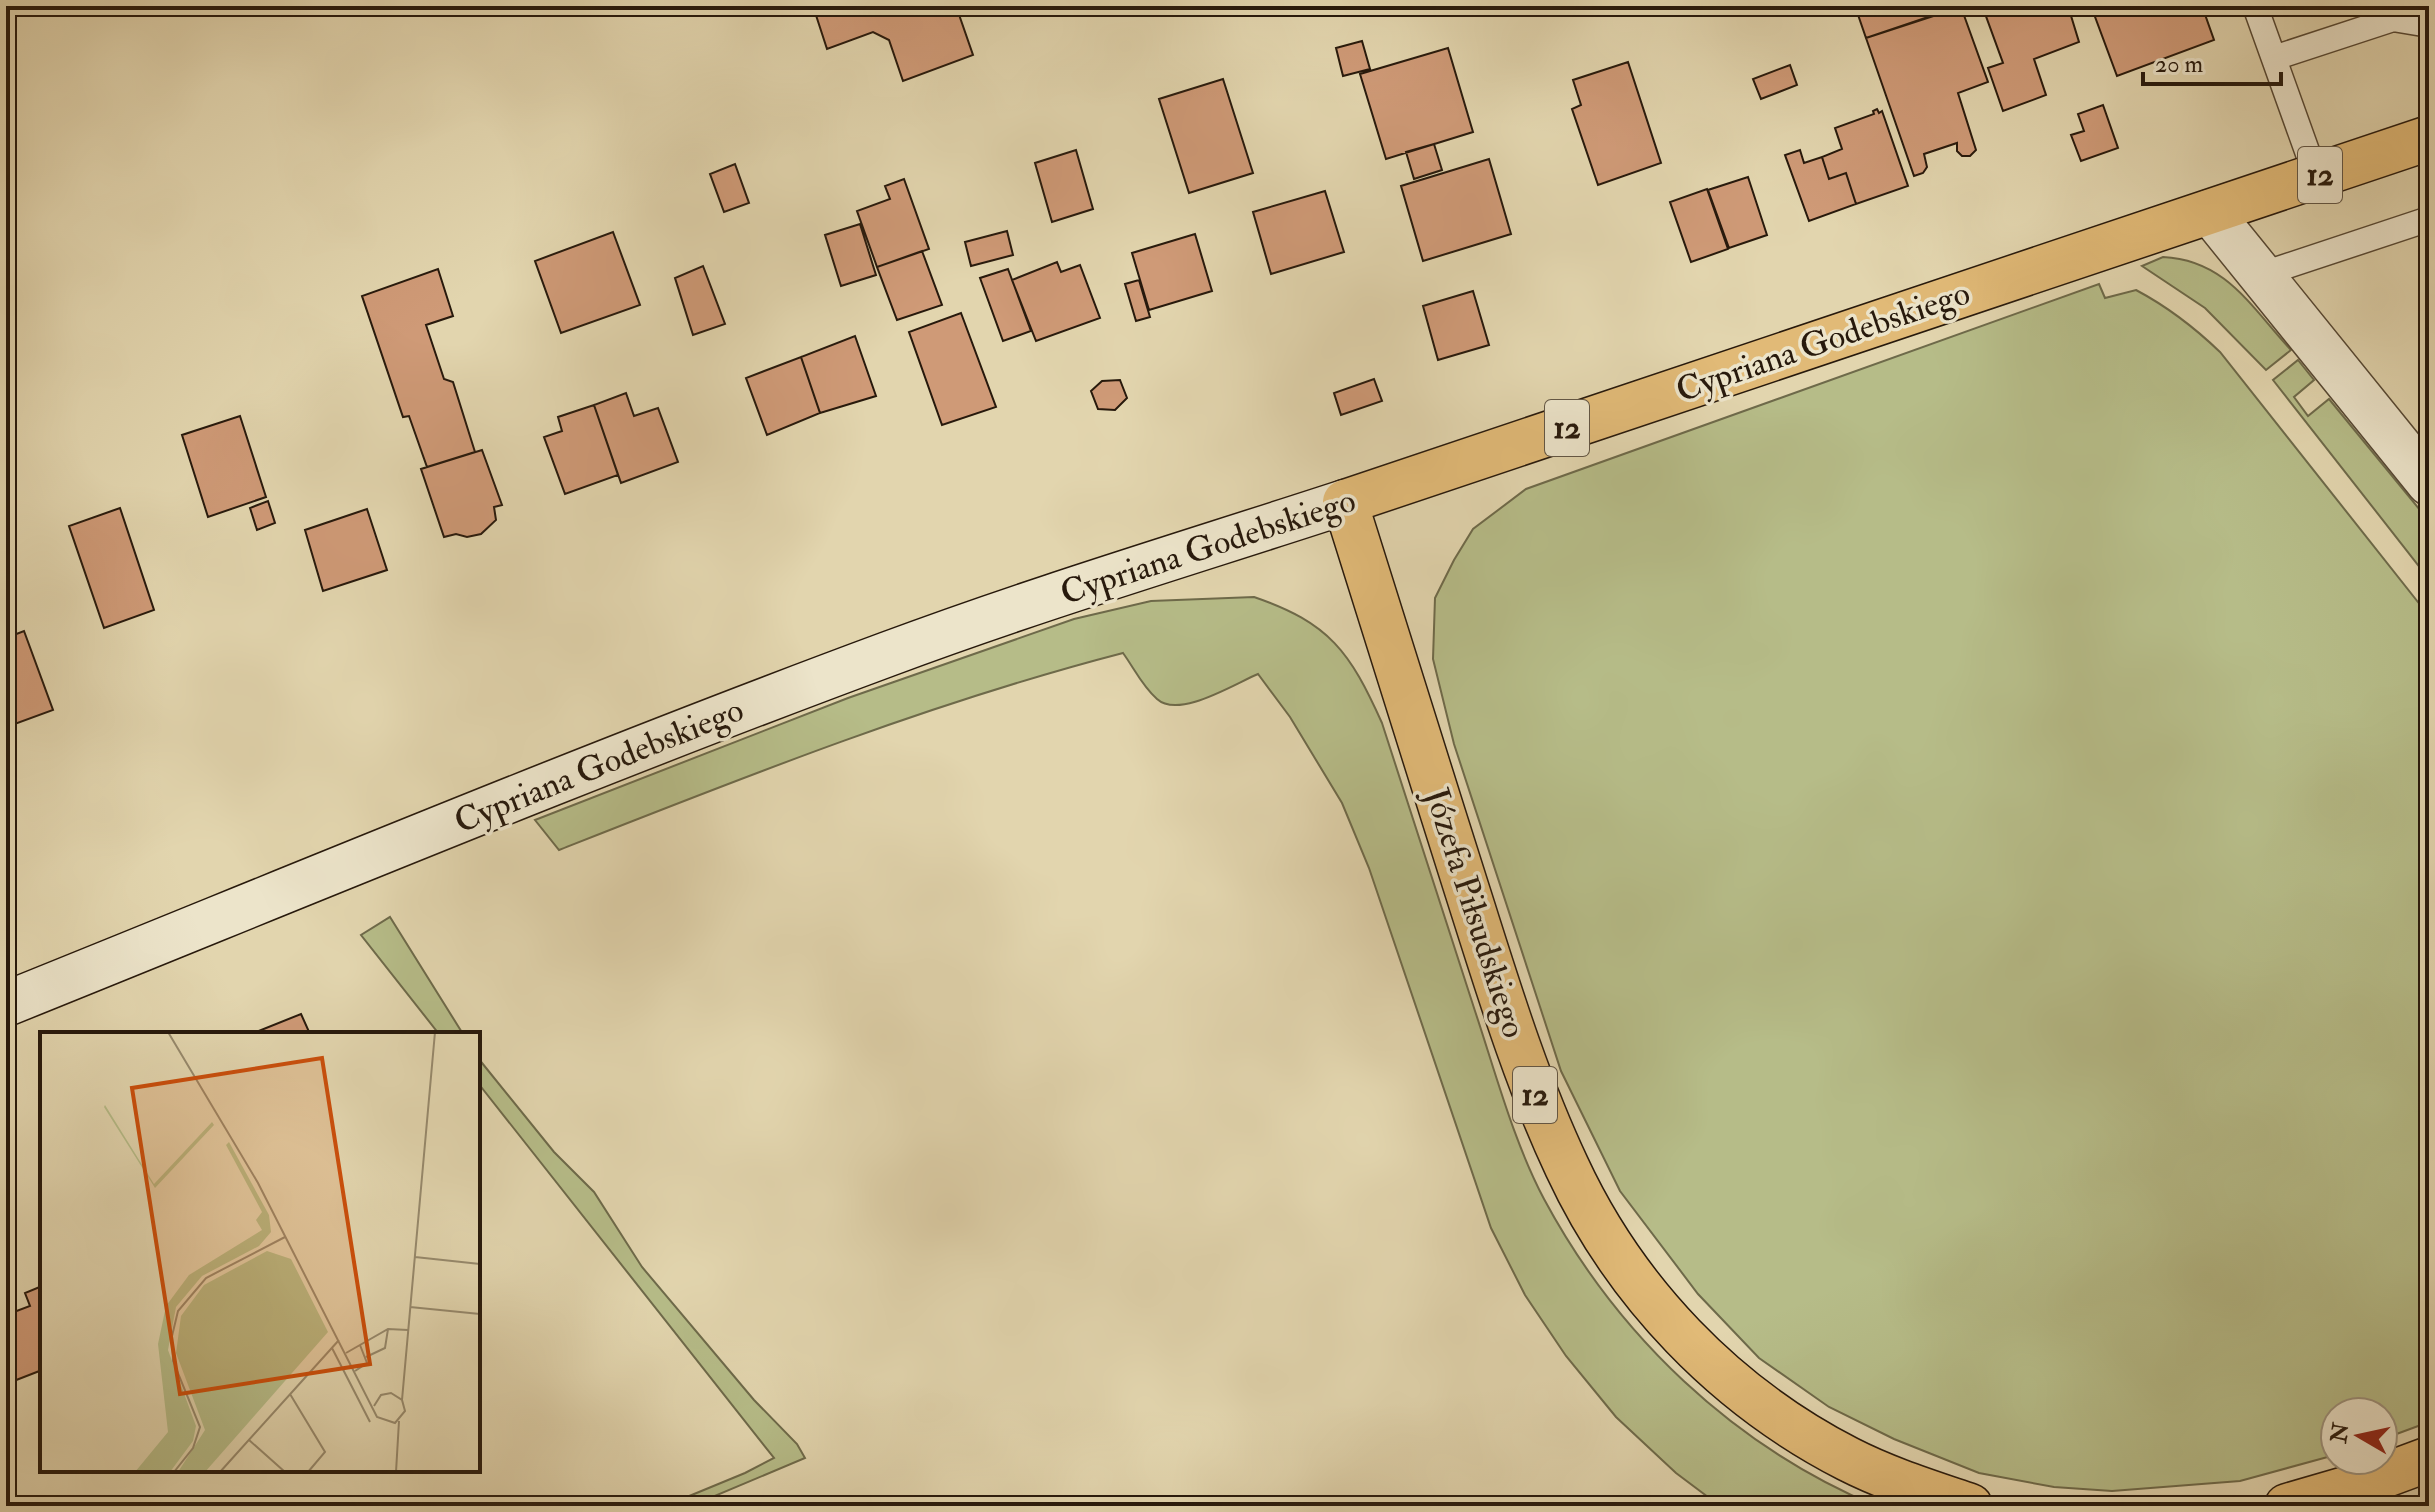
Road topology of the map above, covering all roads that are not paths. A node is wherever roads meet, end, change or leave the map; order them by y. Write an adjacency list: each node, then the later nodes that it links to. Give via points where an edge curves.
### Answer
1 (2255, 6): 4 (lane)
2 (2376, 15): 3 (lane); 4 (lane)
3 (2429, 25)
4 (2274, 58): 6 (lane)
5 (2429, 138): 6 (main road, Cypriana Godebskiego / 12)
6 (2316, 176): 7 (main road, Cypriana Godebskiego / 12)
7 (2210, 212): 9 (main road); 11 (main road, Cypriana Godebskiego / 12)
8 (2429, 219): 9 (lane)
9 (2260, 275): 10 (main road)
10 (2429, 483)
11 (1345, 502): 12 (main road, Cypriana Godebskiego, via 891,653); 14 (main road, Józefa Piłsudskiego / 12, via 1535,1095 1602,1232 1687,1342 1739,1388 1848,1459)
12 (6, 1004)
13 (2429, 1459): 15 (main road)
14 (1970, 1506)
15 (2287, 1506)

